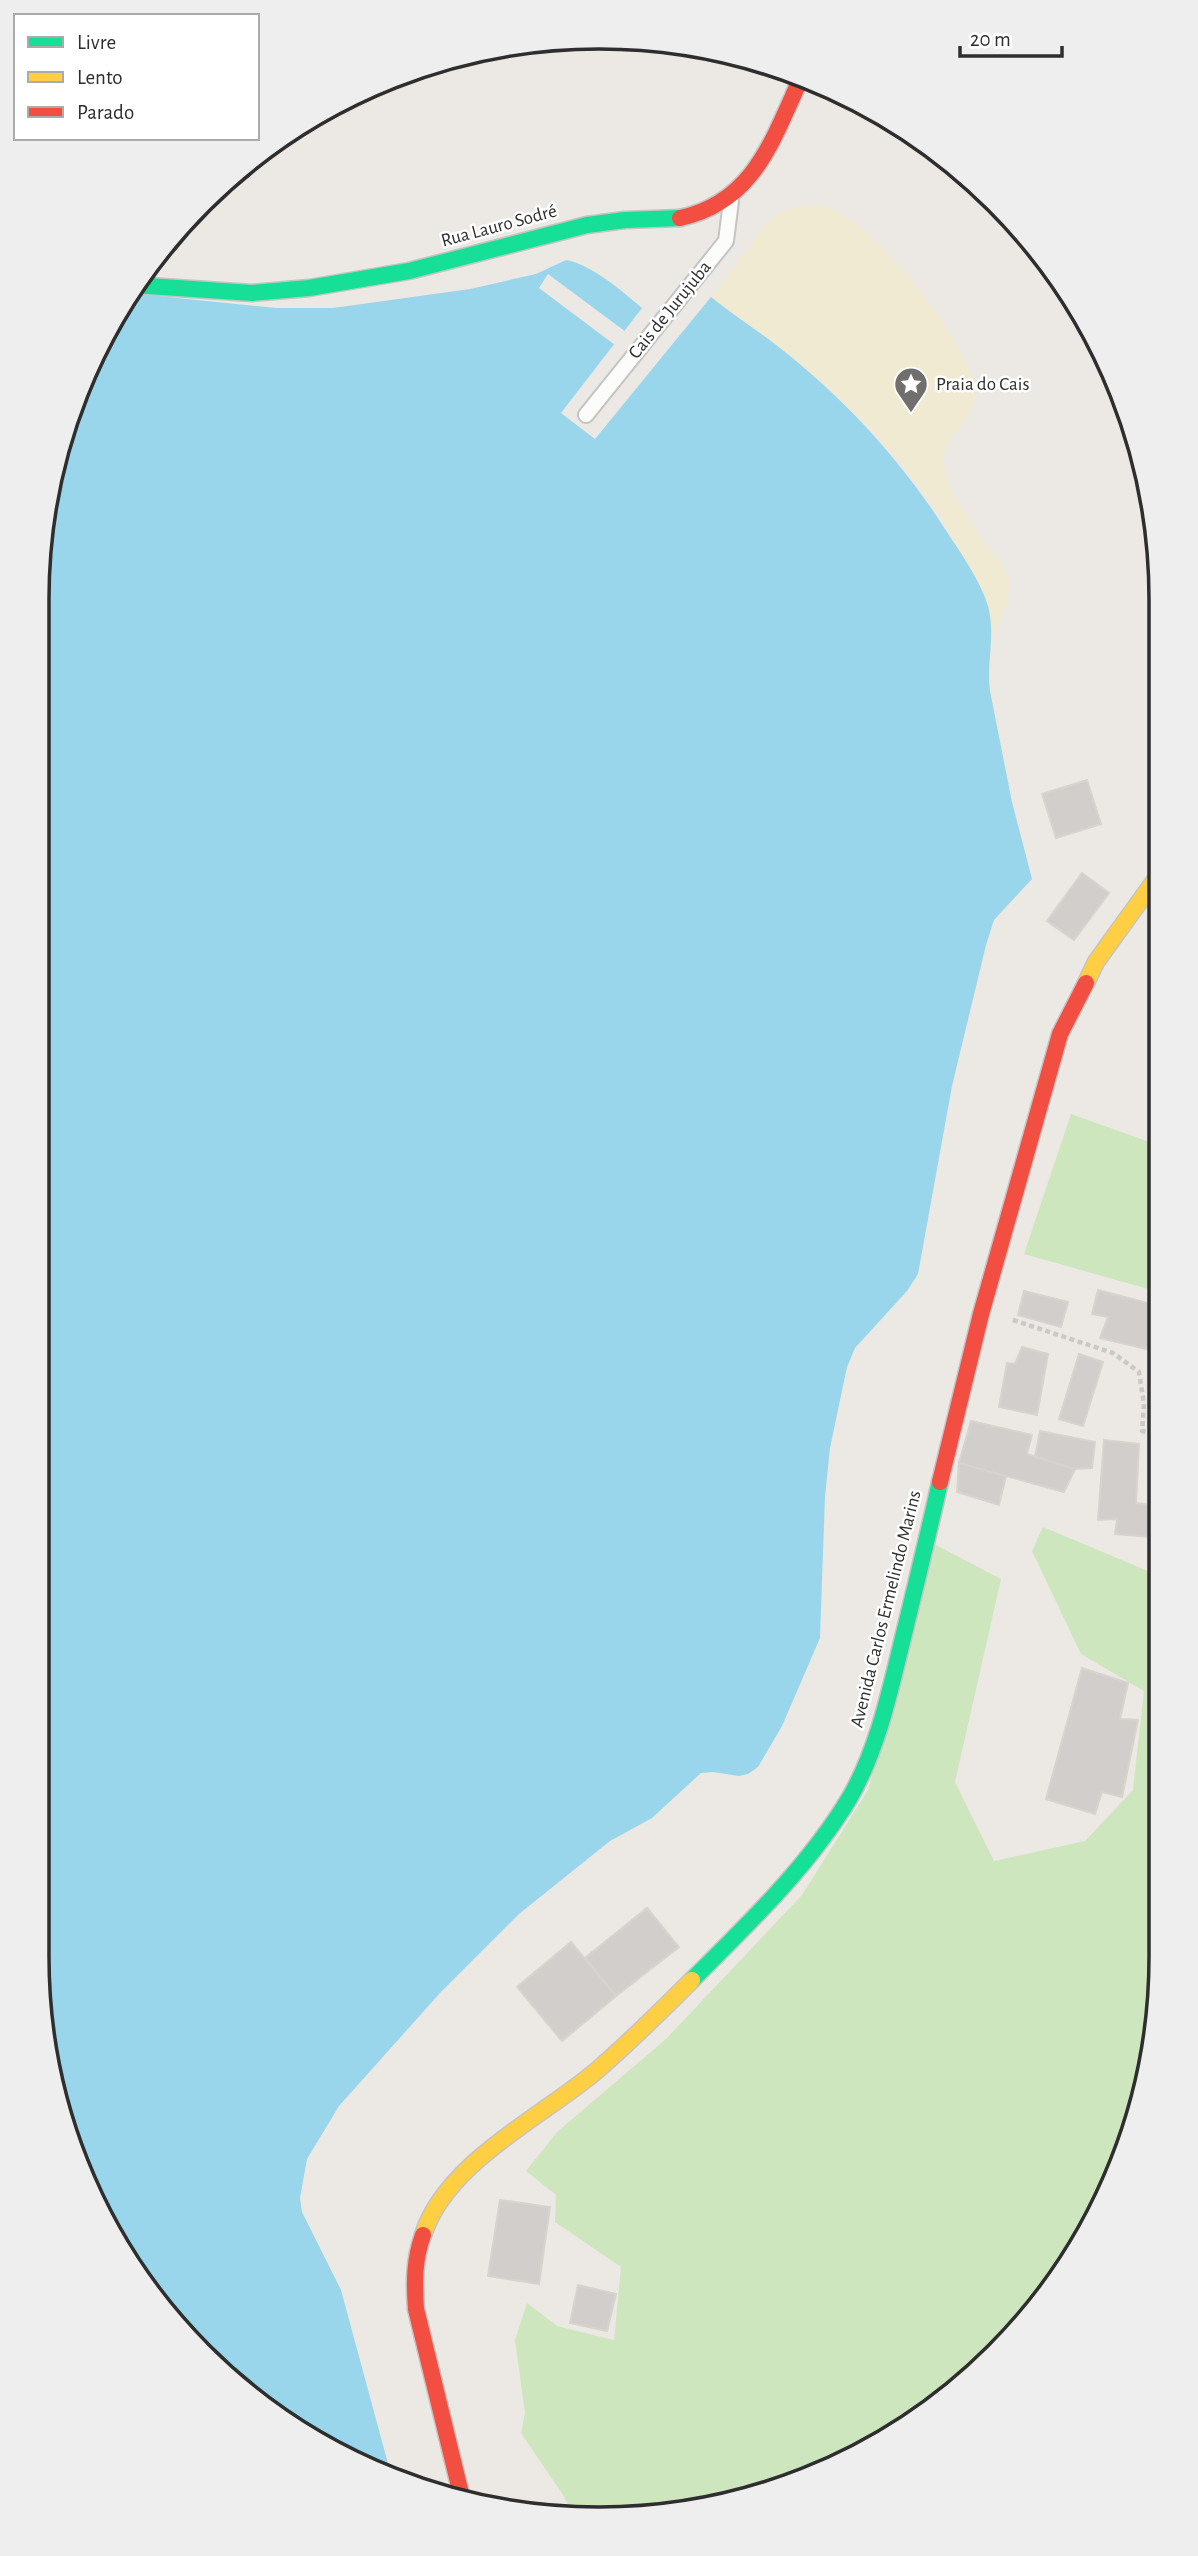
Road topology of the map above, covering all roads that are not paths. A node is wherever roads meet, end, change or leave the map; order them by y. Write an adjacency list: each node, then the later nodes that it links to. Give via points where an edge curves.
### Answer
1 (798, 87): 2 (street, Rua Lauro Sodré, via 762,162)
2 (732, 195): 3 (street, Rua Lauro Sodré, via 681,218 587,225 409,271 333,285 252,293); 4 (lane, Cais de Jurujuba, via 726,241)
3 (147, 286)
4 (586, 415)
5 (1149, 888): 6 (street, Avenida Carlos Ermelindo Marins, via 1096,962 1060,1034 981,1314 885,1711 849,1798 761,1911 594,2073 466,2169 449,2187 425,2231 412,2276 414,2304)
6 (460, 2489)

